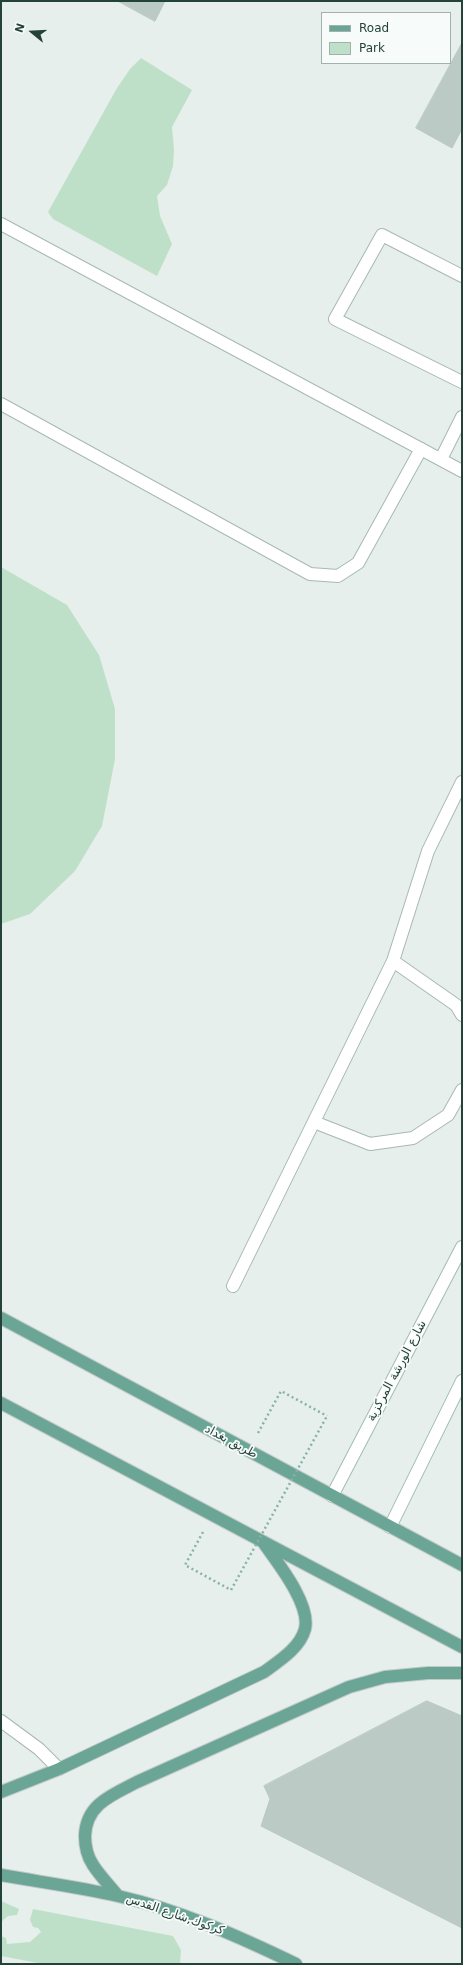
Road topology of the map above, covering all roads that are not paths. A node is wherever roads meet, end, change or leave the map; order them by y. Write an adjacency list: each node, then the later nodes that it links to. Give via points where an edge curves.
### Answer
1 (1, 224): 6 (street)
2 (462, 276): 3 (street, via 382,236 335,319)
3 (462, 382)
4 (1, 404): 6 (street, via 310,574 338,576 358,563)
5 (462, 417): 7 (street)
6 (421, 449): 7 (street)
7 (441, 459): 8 (street)
8 (462, 471)
9 (462, 782): 10 (street, via 428,851)
10 (394, 961): 11 (street, via 456,1005); 13 (street)
11 (462, 1015)
12 (462, 1090): 13 (street, via 448,1115 412,1138 370,1144)
13 (314, 1122): 15 (street)
14 (462, 1247): 19 (street, شارع الورشة المركزية)
15 (233, 1286)
16 (1, 1318): 19 (main road, طريق بغداد)
17 (462, 1381): 20 (street)
18 (1, 1403): 21 (main road)
19 (332, 1496): 20 (main road, طريق بغداد)
20 (390, 1527): 22 (main road, طريق بغداد)
21 (263, 1541): 23 (main road); 26 (main road, via 295,1589 303,1609 305,1628 297,1644 264,1672)
22 (462, 1565)
23 (462, 1647)
24 (462, 1673): 29 (main road, via 385,1677 350,1687 137,1782 107,1798 90,1814 85,1828 85,1845 93,1865)
25 (1, 1721): 26 (street, via 39,1749)
26 (59, 1769): 27 (main road)
27 (1, 1792)
28 (1, 1874): 29 (main road, كركوك,شارع القدس)
29 (118, 1896): 30 (main road, كركوك,شارع القدس, via 159,1907 248,1941)
30 (296, 1964)

